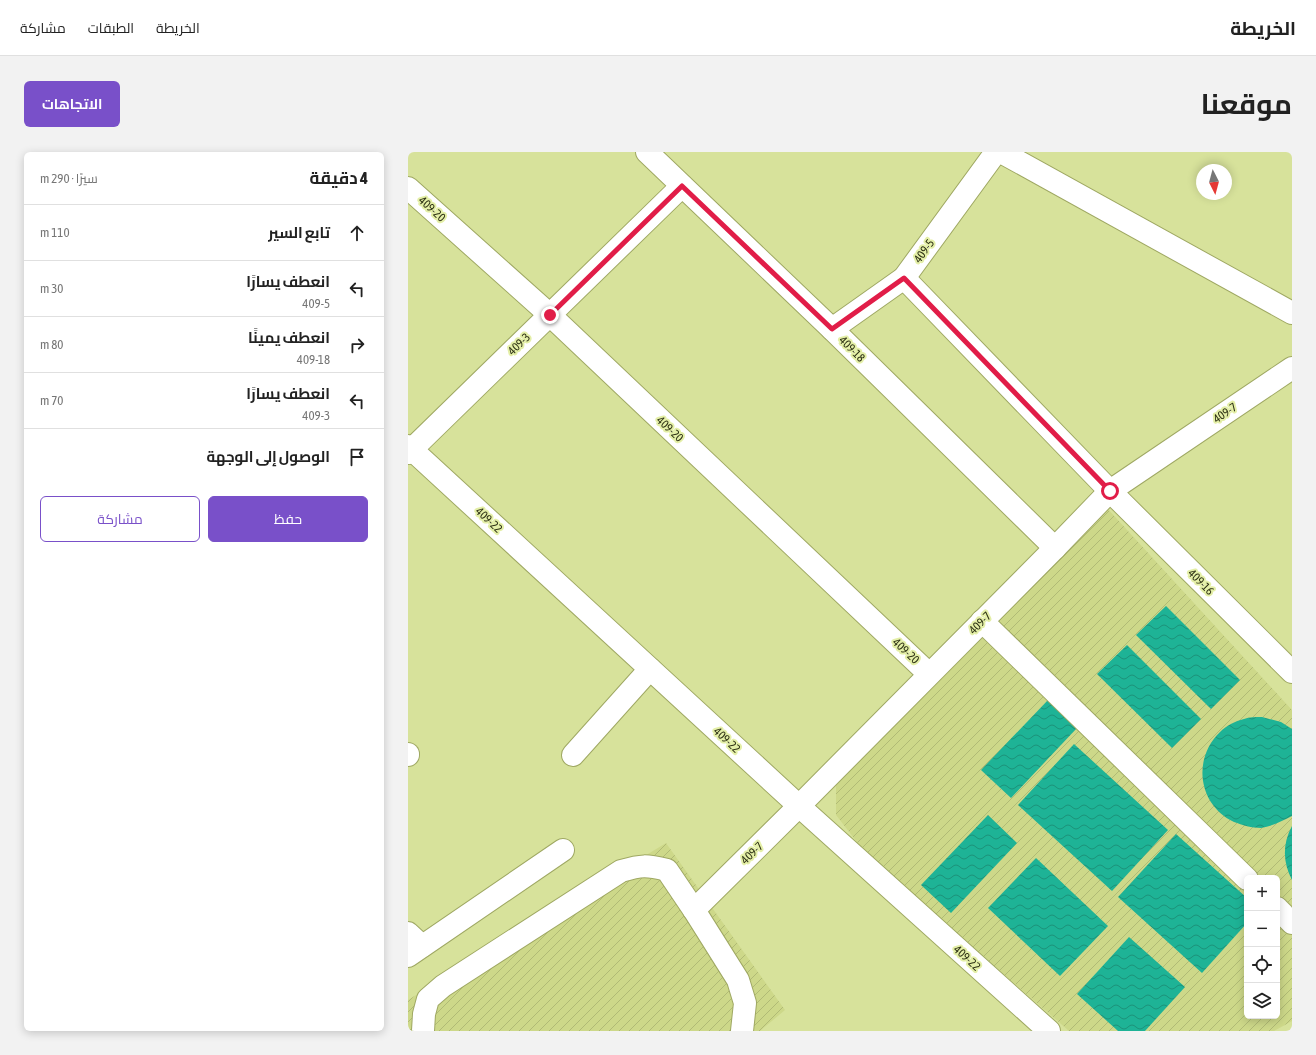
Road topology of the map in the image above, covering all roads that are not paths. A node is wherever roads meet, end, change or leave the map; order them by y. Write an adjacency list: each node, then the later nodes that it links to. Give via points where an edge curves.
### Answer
1 (647, 152): 4 (street, 409-18)
2 (996, 152): 6 (street, 409-5)
3 (1001, 152): 7 (street)
4 (682, 186): 8 (street, 409-3); 9 (street, 409-18)
5 (408, 188): 8 (street, 409-20)
6 (904, 278): 9 (street, 409-5); 12 (street, 409-16)
7 (1292, 313)
8 (550, 315): 11 (street, 409-3); 17 (street, 409-20)
9 (832, 329): 13 (street, 409-18)
10 (1292, 368): 12 (street, 409-7)
11 (409, 449): 15 (street, 409-22)
12 (1110, 491): 13 (street, 409-7); 16 (street, 409-16)
13 (1055, 548): 14 (street, 409-7)
14 (982, 621): 17 (street, 409-7); 21 (street)
15 (650, 669): 18 (street); 19 (street, 409-22)
16 (1292, 672)
17 (929, 674): 19 (street, 409-7)
18 (573, 755)
19 (799, 806): 22 (street, 409-7); 28 (street, 409-22)
20 (563, 850): 25 (street)
21 (1244, 876)
22 (694, 910): 26 (street, via 738,980 745,1003); 27 (street, via 667,870 638,866 621,871 443,986 428,999)
23 (1280, 911): 24 (street)
24 (1292, 923)
25 (413, 945)
26 (738, 1029)
27 (423, 1031)
28 (1049, 1031)

